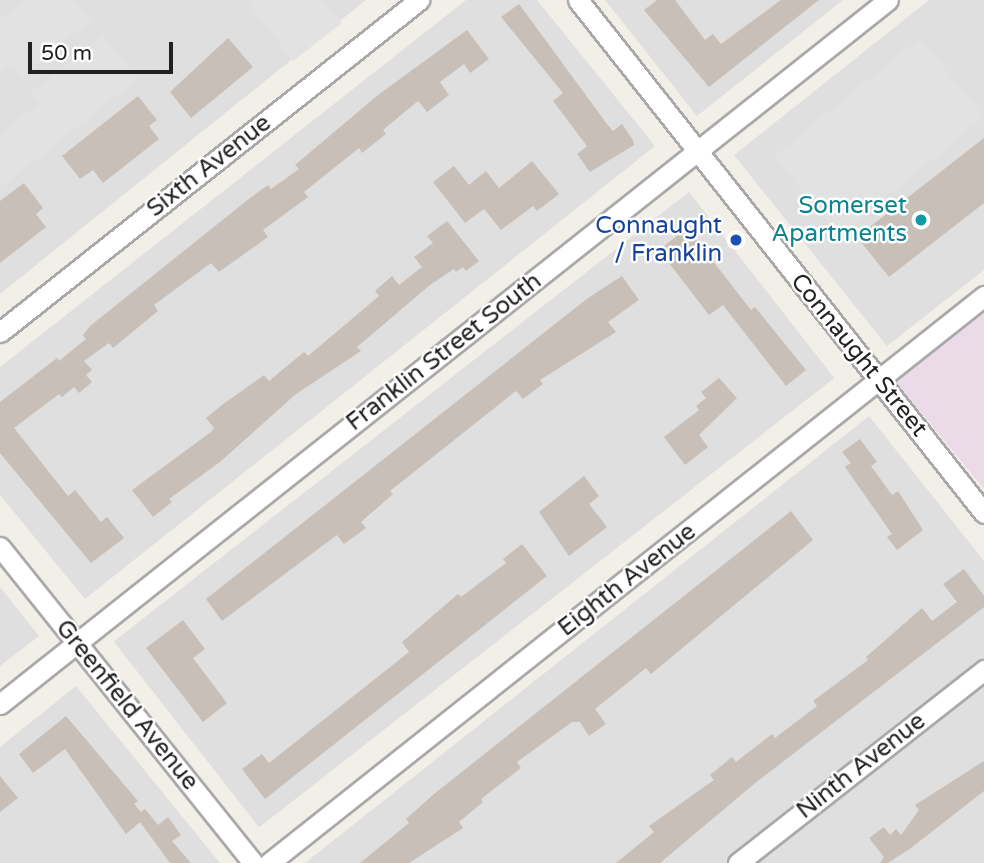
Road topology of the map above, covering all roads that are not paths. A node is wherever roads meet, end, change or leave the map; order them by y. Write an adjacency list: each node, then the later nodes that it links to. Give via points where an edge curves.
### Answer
1 (419, 0): 6 (street, Sixth Avenue)
2 (578, 0): 4 (street, Connaught Street)
3 (888, 0): 4 (street, Franklin Street South)
4 (697, 152): 7 (street, Connaught Street); 10 (street, Franklin Street South)
5 (984, 296): 7 (street, Eighth Avenue)
6 (0, 331)
7 (878, 380): 8 (street, Connaught Street); 14 (street, Eighth Avenue)
8 (984, 513)
9 (0, 547): 10 (street, Greenfield Avenue)
10 (78, 642): 12 (street, Franklin Street South); 13 (street, Greenfield Avenue)
11 (984, 670): 15 (street, Ninth Avenue)
12 (0, 704)
13 (253, 863)
14 (269, 863)
15 (738, 863)

